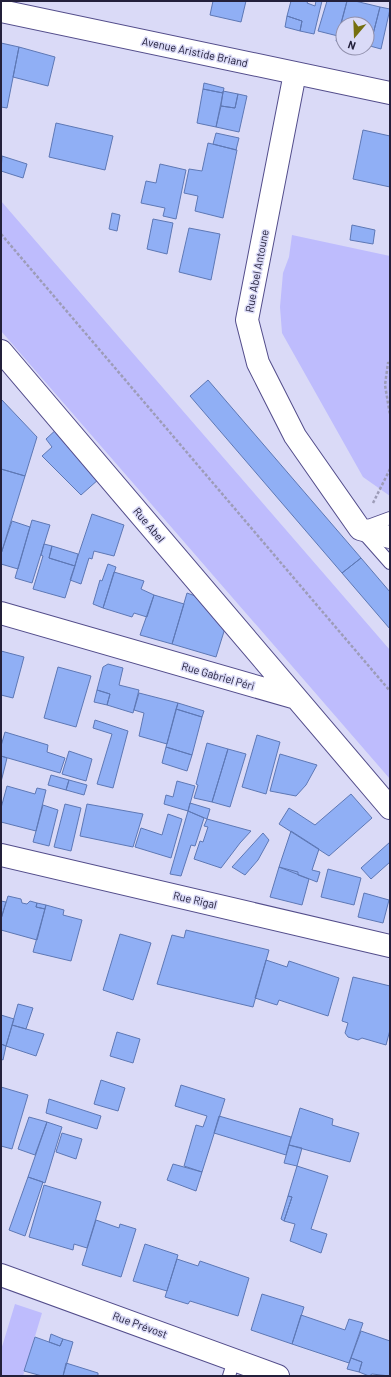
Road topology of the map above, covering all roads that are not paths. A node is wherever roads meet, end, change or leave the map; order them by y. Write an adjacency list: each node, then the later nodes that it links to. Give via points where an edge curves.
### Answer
1 (1, 11): 2 (street, Avenue Aristide Briand)
2 (295, 73): 3 (street, Avenue Aristide Briand); 6 (street, Rue Abel Antoune, via 247,320 258,363 294,436)
3 (390, 93)
4 (1, 351): 10 (street, Rue Abel)
5 (390, 518): 6 (lane)
6 (360, 529): 7 (street); 8 (lane)
7 (390, 537)
8 (390, 563)
9 (1, 613): 10 (street, Rue Gabriel Péri)
10 (267, 679): 11 (street, Rue Abel, via 296,698)
11 (390, 808)
12 (1, 855): 13 (street, Rue Rigal)
13 (390, 946)
14 (1, 1275): 15 (street, Rue Prévost)
15 (232, 1368): 16 (street, Rue Prévost)
16 (278, 1376)

